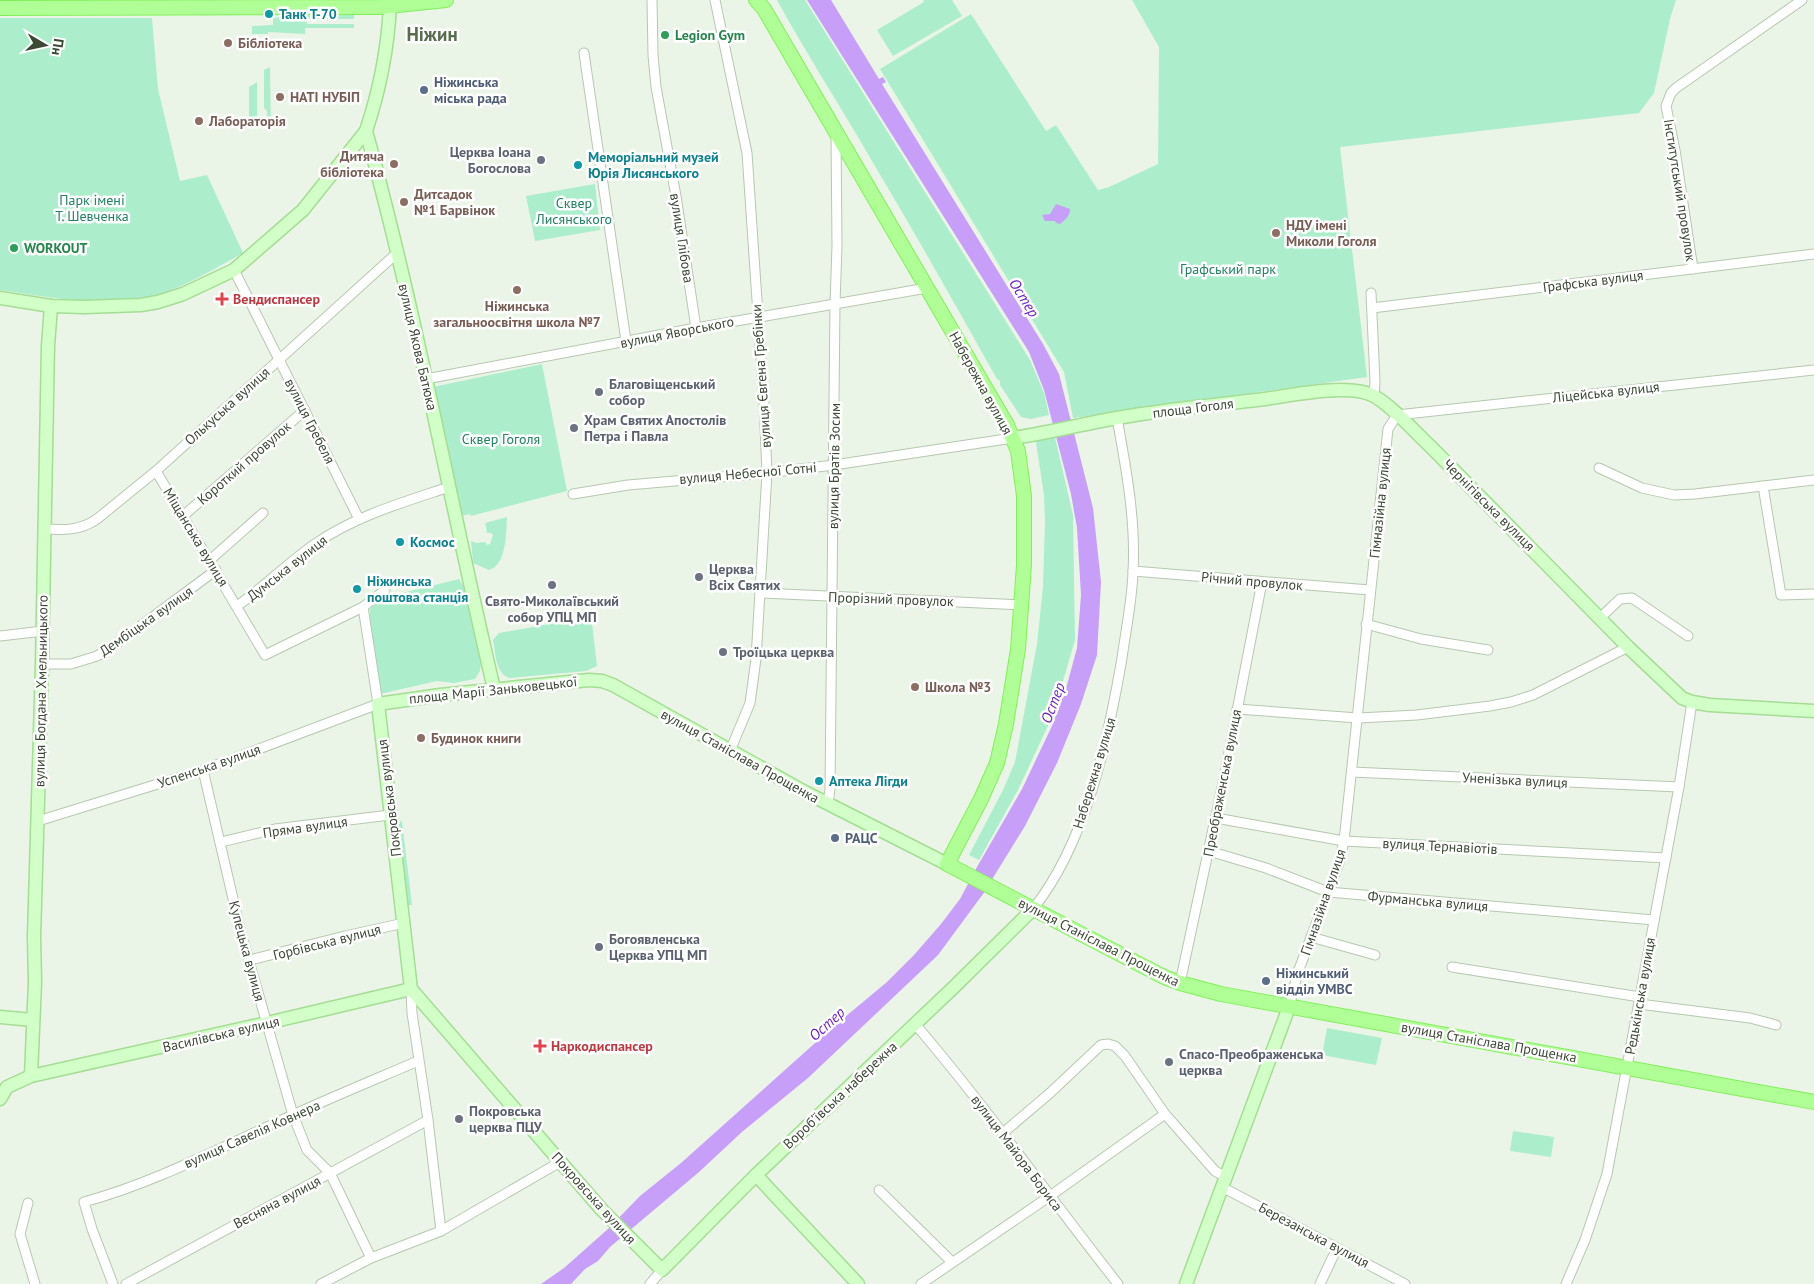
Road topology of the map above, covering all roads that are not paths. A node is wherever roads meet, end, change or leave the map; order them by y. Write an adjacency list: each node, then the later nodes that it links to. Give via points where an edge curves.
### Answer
1 (446, 0): 6 (main road)
2 (652, 0): 23 (street, вулиця Глібова, via 652,55 656,87)
3 (715, 0): 22 (street, вулиця Євгена Гребінки, via 746,153)
4 (756, 0): 10 (main road, Набережна вулиця)
5 (1802, 0): 14 (street, Інститутський провулок, via 1676,88 1667,100)
6 (390, 2): 7 (main road, via 379,6); 11 (street, via 389,38 376,101)
7 (132, 4): 8 (main road)
8 (0, 8)
9 (584, 53): 24 (street)
10 (836, 129): 16 (main road, Набережна вулиця); 19 (street, вулиця Братів Зосим)
11 (366, 131): 12 (street, вулиця Якова Батюка); 15 (street, via 303,210)
12 (397, 253): 25 (street, Олькуська вулиця); 27 (street, вулиця Якова Батюка)
13 (1814, 254): 14 (street, Графська вулиця)
14 (1693, 269): 21 (street, Графська вулиця)
15 (234, 270): 20 (street, via 158,302 118,306); 25 (street, вулиця Гребеля)
16 (927, 288): 19 (street, вулиця Яворського); 32 (main road, Набережна вулиця)
17 (1371, 293): 21 (street)
18 (0, 298): 20 (street)
19 (835, 304): 22 (street, вулиця Яворського); 33 (street, вулиця Братів Зосим)
20 (51, 306): 44 (street, вулиця Богдана Хмельницького)
21 (1372, 308): 28 (street)
22 (758, 317): 23 (street, вулиця Яворського); 36 (street, вулиця Євгена Гребінки)
23 (696, 328): 24 (street, вулиця Яворського)
24 (626, 341): 27 (street, вулиця Яворського)
25 (279, 359): 29 (street, вулиця Гребеля); 35 (street, Олькуська вулиця)
26 (1814, 370): 30 (street, Ліцейська вулиця)
27 (426, 379): 39 (street, вулиця Якова Батюка)
28 (1374, 396): 30 (street, Чернігівська вулиця); 31 (street, площа Гоголя, via 1340,390)
29 (305, 410): 42 (street, Короткий провулок); 43 (street, вулиця Гребеля)
30 (1397, 415): 50 (street, Гімназійна вулиця, via 1388,429); 57 (street, Чернігівська вулиця)
31 (1117, 418): 32 (street, площа Гоголя); 47 (street, Набережна вулиця, via 1130,494)
32 (1013, 438): 33 (street, вулиця Небесної Сотні); 54 (main road, Набережна вулиця, via 1024,496)
33 (834, 465): 36 (street, вулиця Небесної Сотні); 53 (street, вулиця Братів Зосим)
34 (1599, 468): 38 (street, via 1642,488 1674,494)
35 (156, 471): 42 (street, Міщанська вулиця); 44 (street, Олькуська вулиця, via 89,525 76,529)
36 (767, 473): 40 (street, вулиця Небесної Сотні, via 628,485); 51 (street, вулиця Євгена Гребінки)
37 (1814, 480): 38 (street)
38 (1763, 486): 52 (street, via 1781,595)
39 (449, 487): 43 (street, Думська вулиця); 66 (street, вулиця Якова Батюка)
40 (573, 494)
41 (263, 513): 45 (street)
42 (183, 516): 45 (street, Міщанська вулиця)
43 (359, 519): 55 (street, Думська вулиця, via 315,544)
44 (44, 529): 59 (street, вулиця Богдана Хмельницького)
45 (210, 560): 46 (street, Міщанська вулиця)
46 (216, 570): 55 (street, Міщанська вулиця); 64 (street, Дембіцька вулиця, via 97,656 71,664)
47 (1133, 571): 48 (street, Річний провулок); 86 (street, Набережна вулиця, via 1116,689 1092,788 1070,845)
48 (1262, 582): 50 (street, Річний провулок); 69 (street, Преображенська вулиця)
49 (385, 590): 56 (street)
50 (1370, 590): 58 (street, Гімназійна вулиця)
51 (760, 593): 53 (street, Прорізний провулок); 72 (street, вулиця Євгена Гребінки, via 750,703)
52 (1814, 594)
53 (832, 597): 54 (street, Прорізний провулок); 76 (street, вулиця Братів Зосим)
54 (1022, 604): 84 (main road, Набережна вулиця, via 1017,658 1001,748 988,784)
55 (237, 606): 56 (street, Міщанська вулиця, via 265,655)
56 (362, 607): 68 (street, Покровська вулиця)
57 (1600, 618): 61 (street, via 1620,599 1632,598); 62 (street, Чернігівська вулиця)
58 (1366, 624): 63 (street, via 1421,639); 71 (street, Гімназійна вулиця)
59 (43, 631): 60 (street); 64 (street, вулиця Богдана Хмельницького)
60 (0, 636)
61 (1688, 636)
62 (1628, 647): 67 (street, Чернігівська вулиця, via 1682,698); 71 (street, via 1562,682 1511,702 1417,715)
63 (1488, 650)
64 (42, 664): 79 (street, вулиця Богдана Хмельницького)
65 (608, 683): 66 (street, площа Марії Заньковецької, via 589,680); 72 (street, вулиця Станіслава Прощенка)
66 (494, 689): 68 (street, площа Марії Заньковецької)
67 (1692, 702): 70 (street, Чернігівська вулиця); 75 (street, Редькінська вулиця)
68 (378, 704): 73 (street, Успенська вулиця); 77 (street, Покровська вулиця)
69 (1237, 710): 71 (street); 78 (street, Преображенська вулиця)
70 (1814, 711)
71 (1358, 718): 74 (street, Гімназійна вулиця)
72 (730, 751): 76 (street, вулиця Станіслава Прощенка)
73 (203, 770): 79 (street, Успенська вулиця); 81 (street, Купецька вулиця)
74 (1352, 772): 75 (street, Уненізька вулиця); 80 (street, Гімназійна вулиця)
75 (1680, 787): 83 (street, Редькінська вулиця)
76 (828, 804): 84 (street, вулиця Станіслава Прощенка)
77 (390, 815): 81 (street, Пряма вулиця, via 276,829); 88 (street, Покровська вулиця)
78 (1216, 818): 80 (street, вулиця Тернавіотів); 82 (street, Преображенська вулиця)
79 (38, 820): 98 (street, вулиця Богдана Хмельницького)
80 (1344, 841): 83 (street, вулиця Тернавіотів); 85 (street, Гімназійна вулиця, via 1340,863)
81 (221, 842): 91 (street, Купецька вулиця)
82 (1209, 851): 85 (street, Фурманська вулиця); 93 (street, Преображенська вулиця)
83 (1666, 858): 87 (street, Редькінська вулиця)
84 (948, 864): 86 (main road, вулиця Станіслава Прощенка)
85 (1328, 892): 87 (street, Фурманська вулиця); 89 (street, Гімназійна вулиця)
86 (1033, 909): 93 (main road, вулиця Станіслава Прощенка); 100 (street, Воробʼївська набережна)
87 (1654, 920): 95 (street, Редькінська вулиця)
88 (404, 923): 91 (street, Горбівська вулиця); 94 (street, Покровська вулиця)
89 (1311, 937): 90 (street); 96 (street, Гімназійна вулиця)
90 (1375, 955)
91 (250, 960): 99 (street, Купецька вулиця)
92 (1452, 966): 95 (street)
93 (1180, 984): 96 (main road, вулиця Станіслава Прощенка)
94 (411, 988): 99 (street, Василівська вулиця); 102 (street, Покровська вулиця); 112 (street, Покровська вулиця)
95 (1640, 1000): 101 (street); 103 (street, Редькінська вулиця)
96 (1289, 1007): 103 (main road, вулиця Станіслава Прощенка); 115 (street, Гімназійна вулиця)
97 (0, 1016): 98 (street)
98 (33, 1020): 104 (street, вулиця Богдана Хмельницького)
99 (267, 1023): 104 (street, Василівська вулиця); 109 (street, Купецька вулиця)
100 (915, 1024): 111 (street, вулиця Майора Бориса); 114 (street, Воробʼївська набережна)
101 (1776, 1025)
102 (418, 1061): 109 (street, вулиця Савелія Ковнера); 110 (street, Покровська вулиця)
103 (1627, 1067): 107 (main road, вулиця Станіслава Прощенка); 135 (street, Редькінська вулиця, via 1607,1174)
104 (31, 1076): 105 (street, Василівська вулиця)
105 (3, 1088): 106 (street)
106 (0, 1098)
107 (1814, 1102)
108 (1164, 1114): 111 (street, Березанська вулиця, via 1125,1056 1108,1044 1101,1045); 115 (street, Березанська вулиця); 117 (street)
109 (293, 1115): 113 (street, Купецька вулиця, via 306,1150); 125 (street, вулиця Савелія Ковнера, via 161,1176 84,1202)
110 (428, 1120): 113 (street, Весняна вулиця); 119 (street, Покровська вулиця)
111 (1003, 1133): 117 (street, вулиця Майора Бориса)
112 (560, 1162): 119 (street); 123 (street, Покровська вулиця)
113 (330, 1173): 121 (street, Купецька вулиця); 126 (street, Весняна вулиця)
114 (756, 1174): 123 (street, Воробʼївська набережна); 129 (street)
115 (1224, 1182): 120 (street, Березанська вулиця); 132 (street, Гімназійна вулиця)
116 (879, 1190): 122 (street)
117 (1050, 1196): 122 (street); 131 (street, вулиця Майора Бориса)
118 (28, 1203): 124 (street, via 20,1234)
119 (441, 1231): 121 (street)
120 (1337, 1248): 133 (street); 134 (street, Березанська вулиця)
121 (371, 1258): 127 (street)
122 (952, 1262): 130 (street)
123 (662, 1270): 128 (street, Воробʼївська набережна)
124 (35, 1284)
125 (113, 1284)
126 (126, 1284)
127 (321, 1284)
128 (650, 1284)
129 (858, 1284)
130 (921, 1284)
131 (1118, 1284)
132 (1186, 1284)
133 (1320, 1284)
134 (1405, 1284)
135 (1566, 1284)

